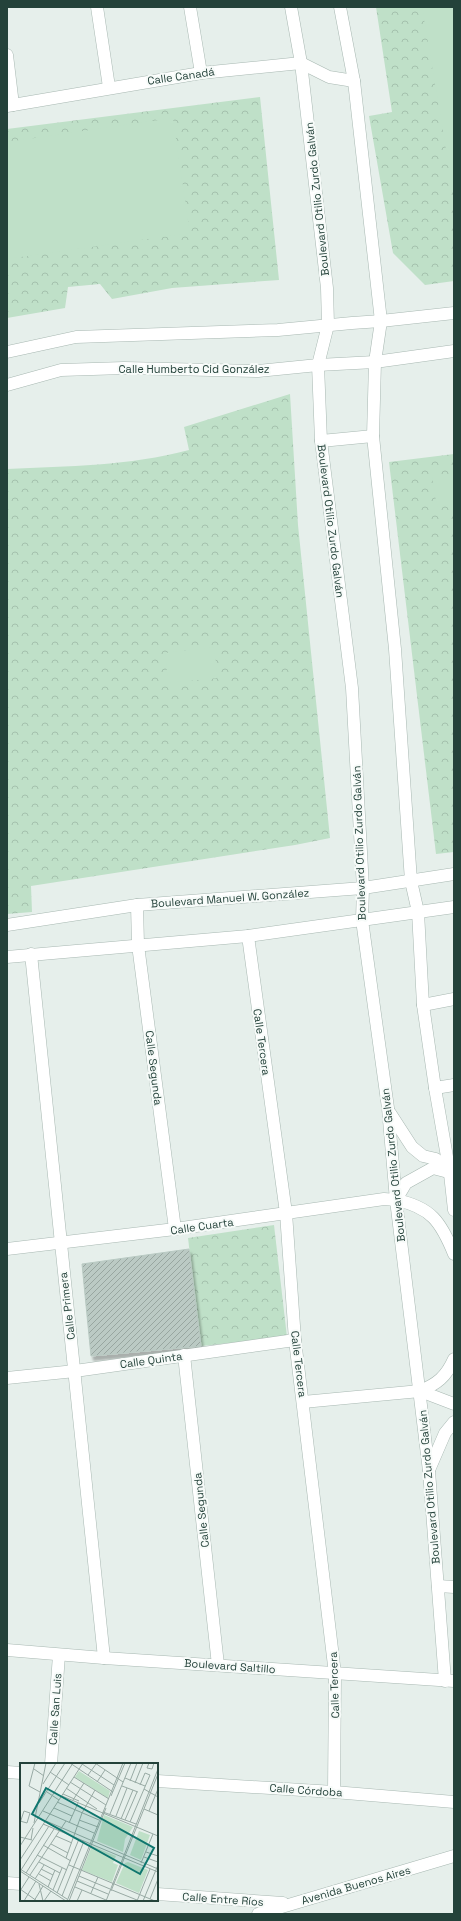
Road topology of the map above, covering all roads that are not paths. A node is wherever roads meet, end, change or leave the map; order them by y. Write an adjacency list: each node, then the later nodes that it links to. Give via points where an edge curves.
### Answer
1 (97, 7): 9 (street)
2 (190, 7): 7 (street)
3 (291, 7): 6 (street, Boulevard Otilio Zurdo Galván)
4 (340, 7): 8 (street)
5 (7, 55): 10 (street)
6 (301, 63): 7 (street, Calle Canadá); 8 (street, via 329,77); 13 (street, Boulevard Otilio Zurdo Galván, via 327,288)
7 (201, 73): 9 (street, Calle Canadá)
8 (354, 81): 12 (street)
9 (109, 87): 10 (street, Calle Canadá)
10 (10, 105)
11 (454, 313): 12 (street)
12 (381, 322): 13 (street); 16 (street)
13 (328, 325): 15 (street, via 278,330 76,337); 17 (street, Boulevard Otilio Zurdo Galván)
14 (454, 351): 16 (street, Calle Humberto Cid González)
15 (7, 352)
16 (375, 362): 17 (street, Calle Humberto Cid González); 19 (street)
17 (318, 364): 18 (street, Calle Humberto Cid González, via 258,371 124,368 61,370); 20 (street, Boulevard Otilio Zurdo Galván)
18 (7, 385)
19 (373, 436): 20 (street); 22 (street, via 395,649)
20 (321, 441): 23 (street, Boulevard Otilio Zurdo Galván, via 352,688)
21 (454, 874): 22 (street, Boulevard Manuel W. González)
22 (410, 881): 23 (street, Boulevard Manuel W. González); 26 (street)
23 (363, 888): 24 (street, Boulevard Manuel W. González); 27 (street, Boulevard Otilio Zurdo Galván)
24 (137, 905): 28 (street, Boulevard Manuel W. González); 30 (street, Calle Segunda)
25 (454, 907): 26 (street)
26 (418, 912): 27 (street); 34 (street)
27 (362, 920): 29 (street); 37 (street, Boulevard Otilio Zurdo Galván)
28 (7, 924)
29 (248, 936): 30 (street); 41 (street, Calle Tercera)
30 (138, 945): 31 (street); 42 (street, Calle Segunda)
31 (31, 954): 32 (street); 43 (street, Calle Primera)
32 (7, 957)
33 (454, 999): 34 (street)
34 (423, 1005): 36 (street)
35 (454, 1085): 36 (street)
36 (434, 1088): 38 (street)
37 (388, 1108): 38 (street, via 412,1147 424,1156 436,1160); 39 (street, Boulevard Otilio Zurdo Galván)
38 (452, 1174): 39 (street, via 433,1168 406,1183); 40 (street)
39 (396, 1200): 41 (street, Calle Cuarta, via 384,1199); 45 (street, Calle Cuarta, via 418,1205 430,1213 446,1235); 51 (street, Boulevard Otilio Zurdo Galván)
40 (454, 1210)
41 (286, 1213): 42 (street, Calle Cuarta); 46 (street, Calle Tercera)
42 (175, 1230): 43 (street, Calle Cuarta)
43 (60, 1244): 44 (street, Calle Cuarta); 49 (street, Calle Primera)
44 (7, 1249)
45 (454, 1254)
46 (295, 1340): 47 (street, Calle Quinta); 52 (street, Calle Tercera)
47 (184, 1355): 49 (street, Calle Quinta); 61 (street, Calle Segunda)
48 (454, 1360): 51 (street, via 439,1382)
49 (75, 1371): 50 (street, Calle Quinta); 60 (street, Calle Primera)
50 (7, 1378)
51 (420, 1391): 52 (street); 53 (street); 55 (street, Boulevard Otilio Zurdo Galván)
52 (303, 1402): 62 (street, Calle Tercera)
53 (454, 1404)
54 (454, 1422): 55 (street, via 445,1433)
55 (429, 1471): 56 (street, Boulevard Otilio Zurdo Galván)
56 (438, 1586): 57 (street); 63 (street, Boulevard Otilio Zurdo Galván)
57 (454, 1587)
58 (7, 1650): 59 (street, Boulevard Saltillo)
59 (59, 1655): 60 (street, Boulevard Saltillo); 64 (street, Calle San Luis)
60 (104, 1658): 61 (street, Boulevard Saltillo)
61 (218, 1665): 62 (street, Boulevard Saltillo)
62 (335, 1674): 63 (street, Boulevard Saltillo); 68 (street, Calle Tercera)
63 (450, 1681)
64 (51, 1763)
65 (7, 1772): 66 (street)
66 (20, 1773)
67 (158, 1781): 68 (street, Calle Córdoba)
68 (334, 1792): 69 (street, Calle Córdoba)
69 (454, 1802)
70 (454, 1856): 74 (street, Avenida Buenos Aires)
71 (7, 1883): 72 (street)
72 (20, 1884)
73 (158, 1894): 74 (street, Calle Entre Ríos)
74 (290, 1904): 75 (street, Avenida Buenos Aires)
75 (258, 1914)

